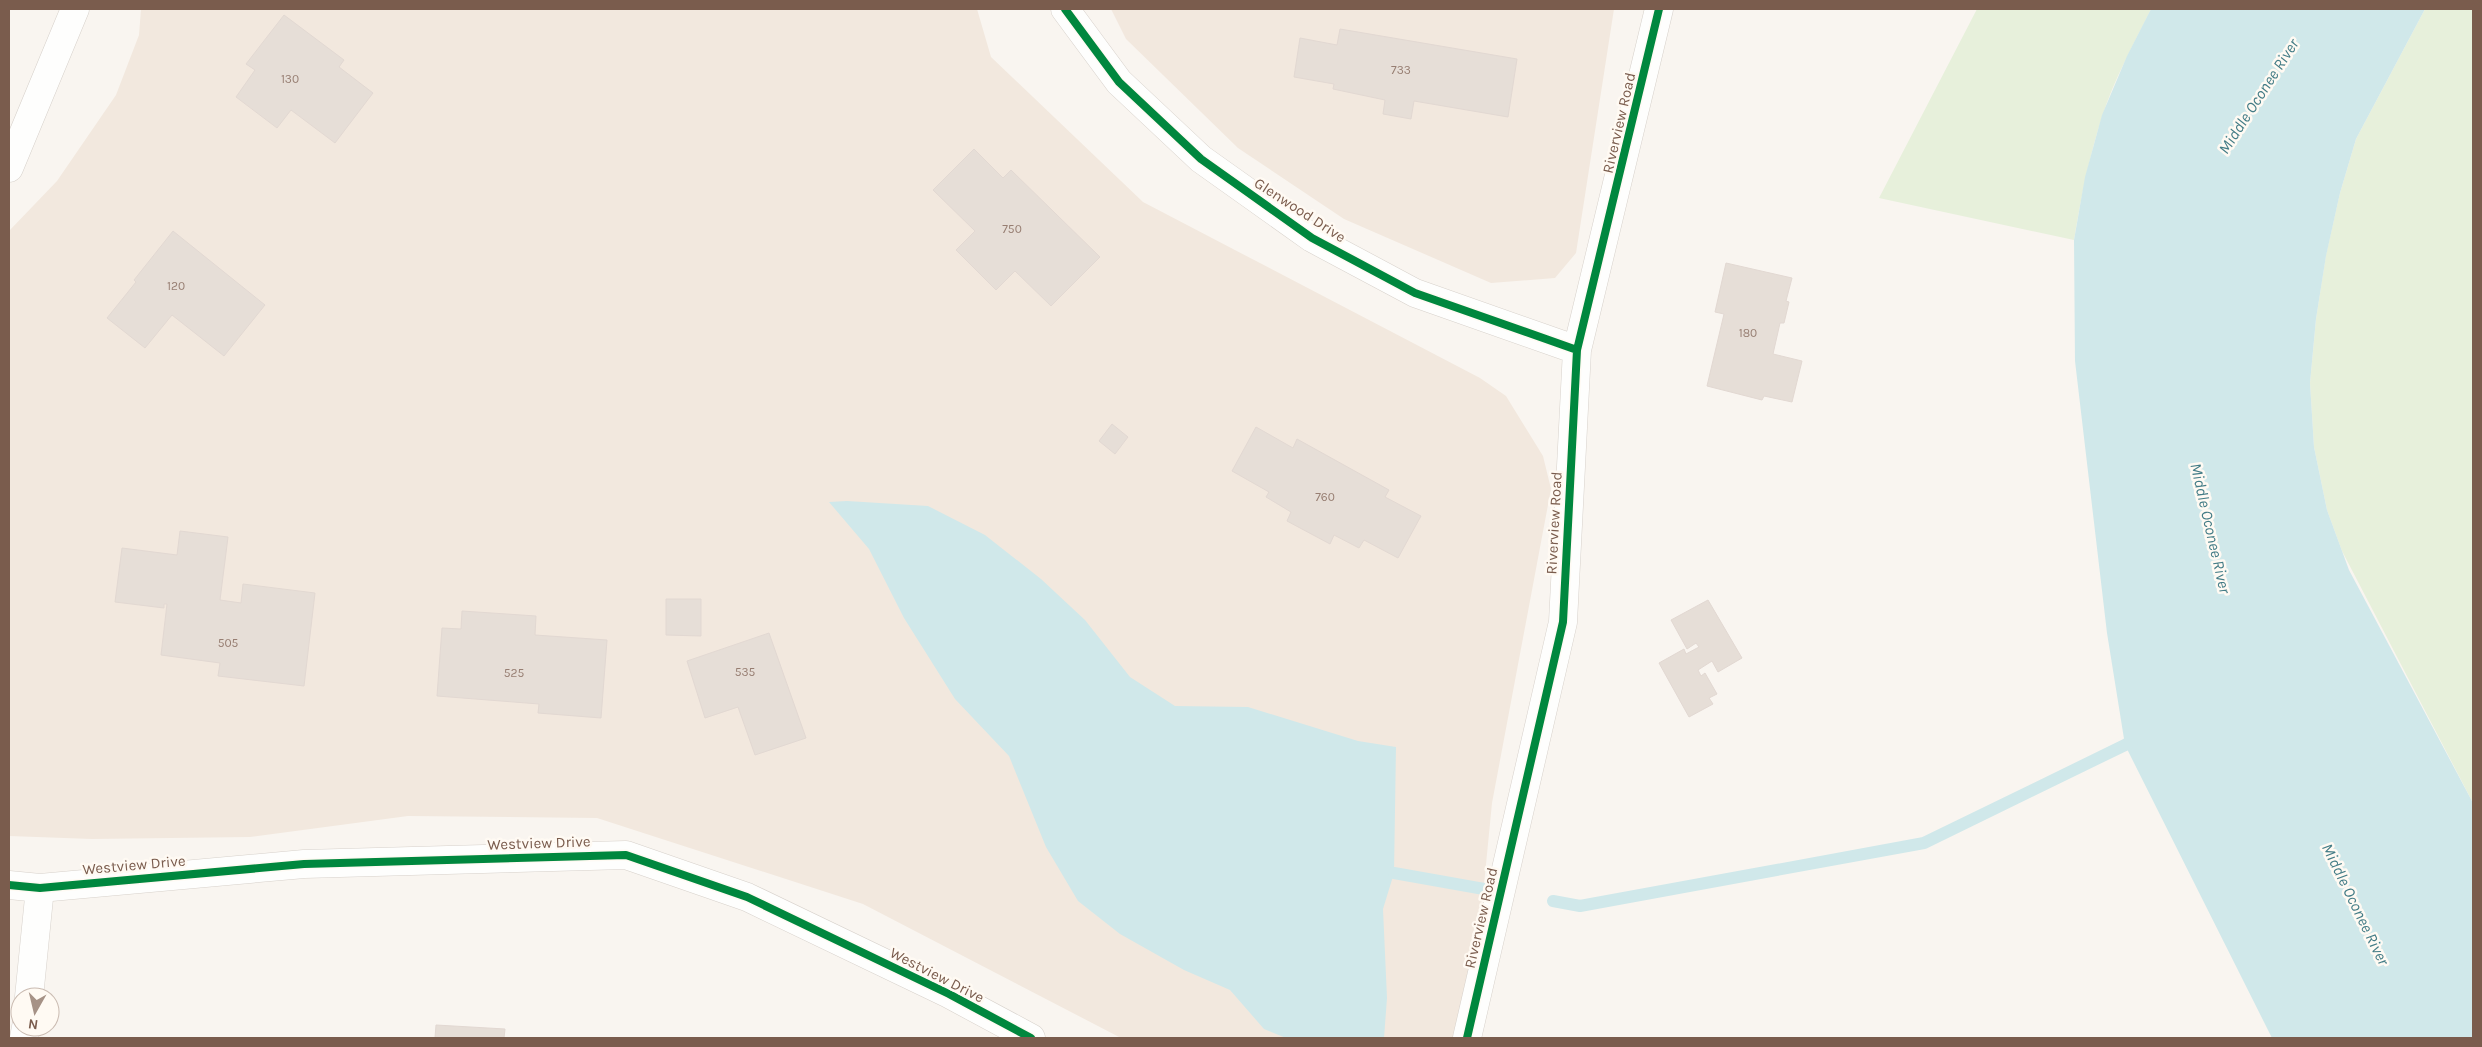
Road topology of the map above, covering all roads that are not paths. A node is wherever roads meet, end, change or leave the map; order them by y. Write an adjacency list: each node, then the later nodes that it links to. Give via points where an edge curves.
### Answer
1 (74, 9): 4 (street)
2 (1065, 9): 5 (street, Glenwood Drive, via 1119,82 1200,159 1312,238 1415,293)
3 (1659, 9): 5 (street, Riverview Road)
4 (9, 168)
5 (1577, 350): 10 (street, Riverview Road, via 1563,622)
6 (9, 885): 7 (street, Westview Drive)
7 (40, 888): 8 (street); 9 (street, Westview Drive, via 304,864 626,855 747,897 948,994)
8 (30, 987)
9 (1031, 1038)
10 (1467, 1038)

